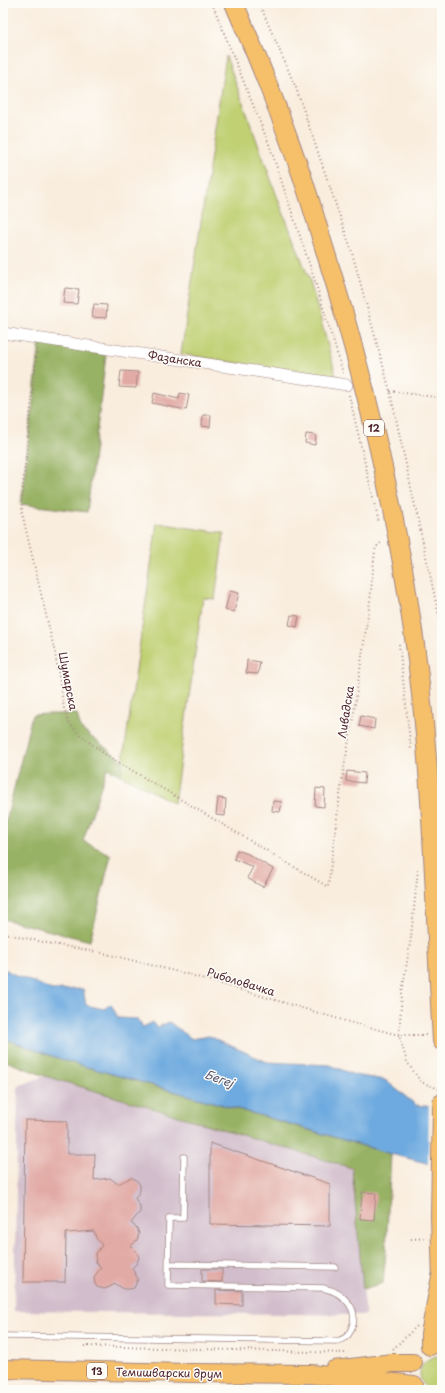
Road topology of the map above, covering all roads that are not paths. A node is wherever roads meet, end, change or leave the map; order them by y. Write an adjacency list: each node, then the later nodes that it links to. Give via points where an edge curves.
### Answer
1 (234, 3): 4 (main road, 12, via 262,68 298,165 341,301 360,367 395,524 423,712)
2 (3, 333): 3 (street, Фазанска)
3 (346, 385)
4 (442, 1035): 5 (main road, 12)
5 (442, 1041)
6 (442, 1103): 10 (main road)
7 (184, 1157): 8 (lane, via 183,1218 169,1218)
8 (169, 1264): 9 (lane); 11 (lane, via 168,1285 331,1290 349,1302 354,1315 352,1326 346,1337 337,1341)
9 (335, 1267)
10 (442, 1279): 12 (main road, via 430,1334)
11 (3, 1336)
12 (436, 1346): 13 (main road, via 423,1350)
13 (413, 1363): 15 (main road, Темишварски друм / 13, via 352,1367); 16 (main road, via 411,1371)
14 (3, 1369): 15 (main road, Темишварски друм / 13)
15 (311, 1374): 16 (main road, Темишварски друм / 13)
16 (415, 1388)

